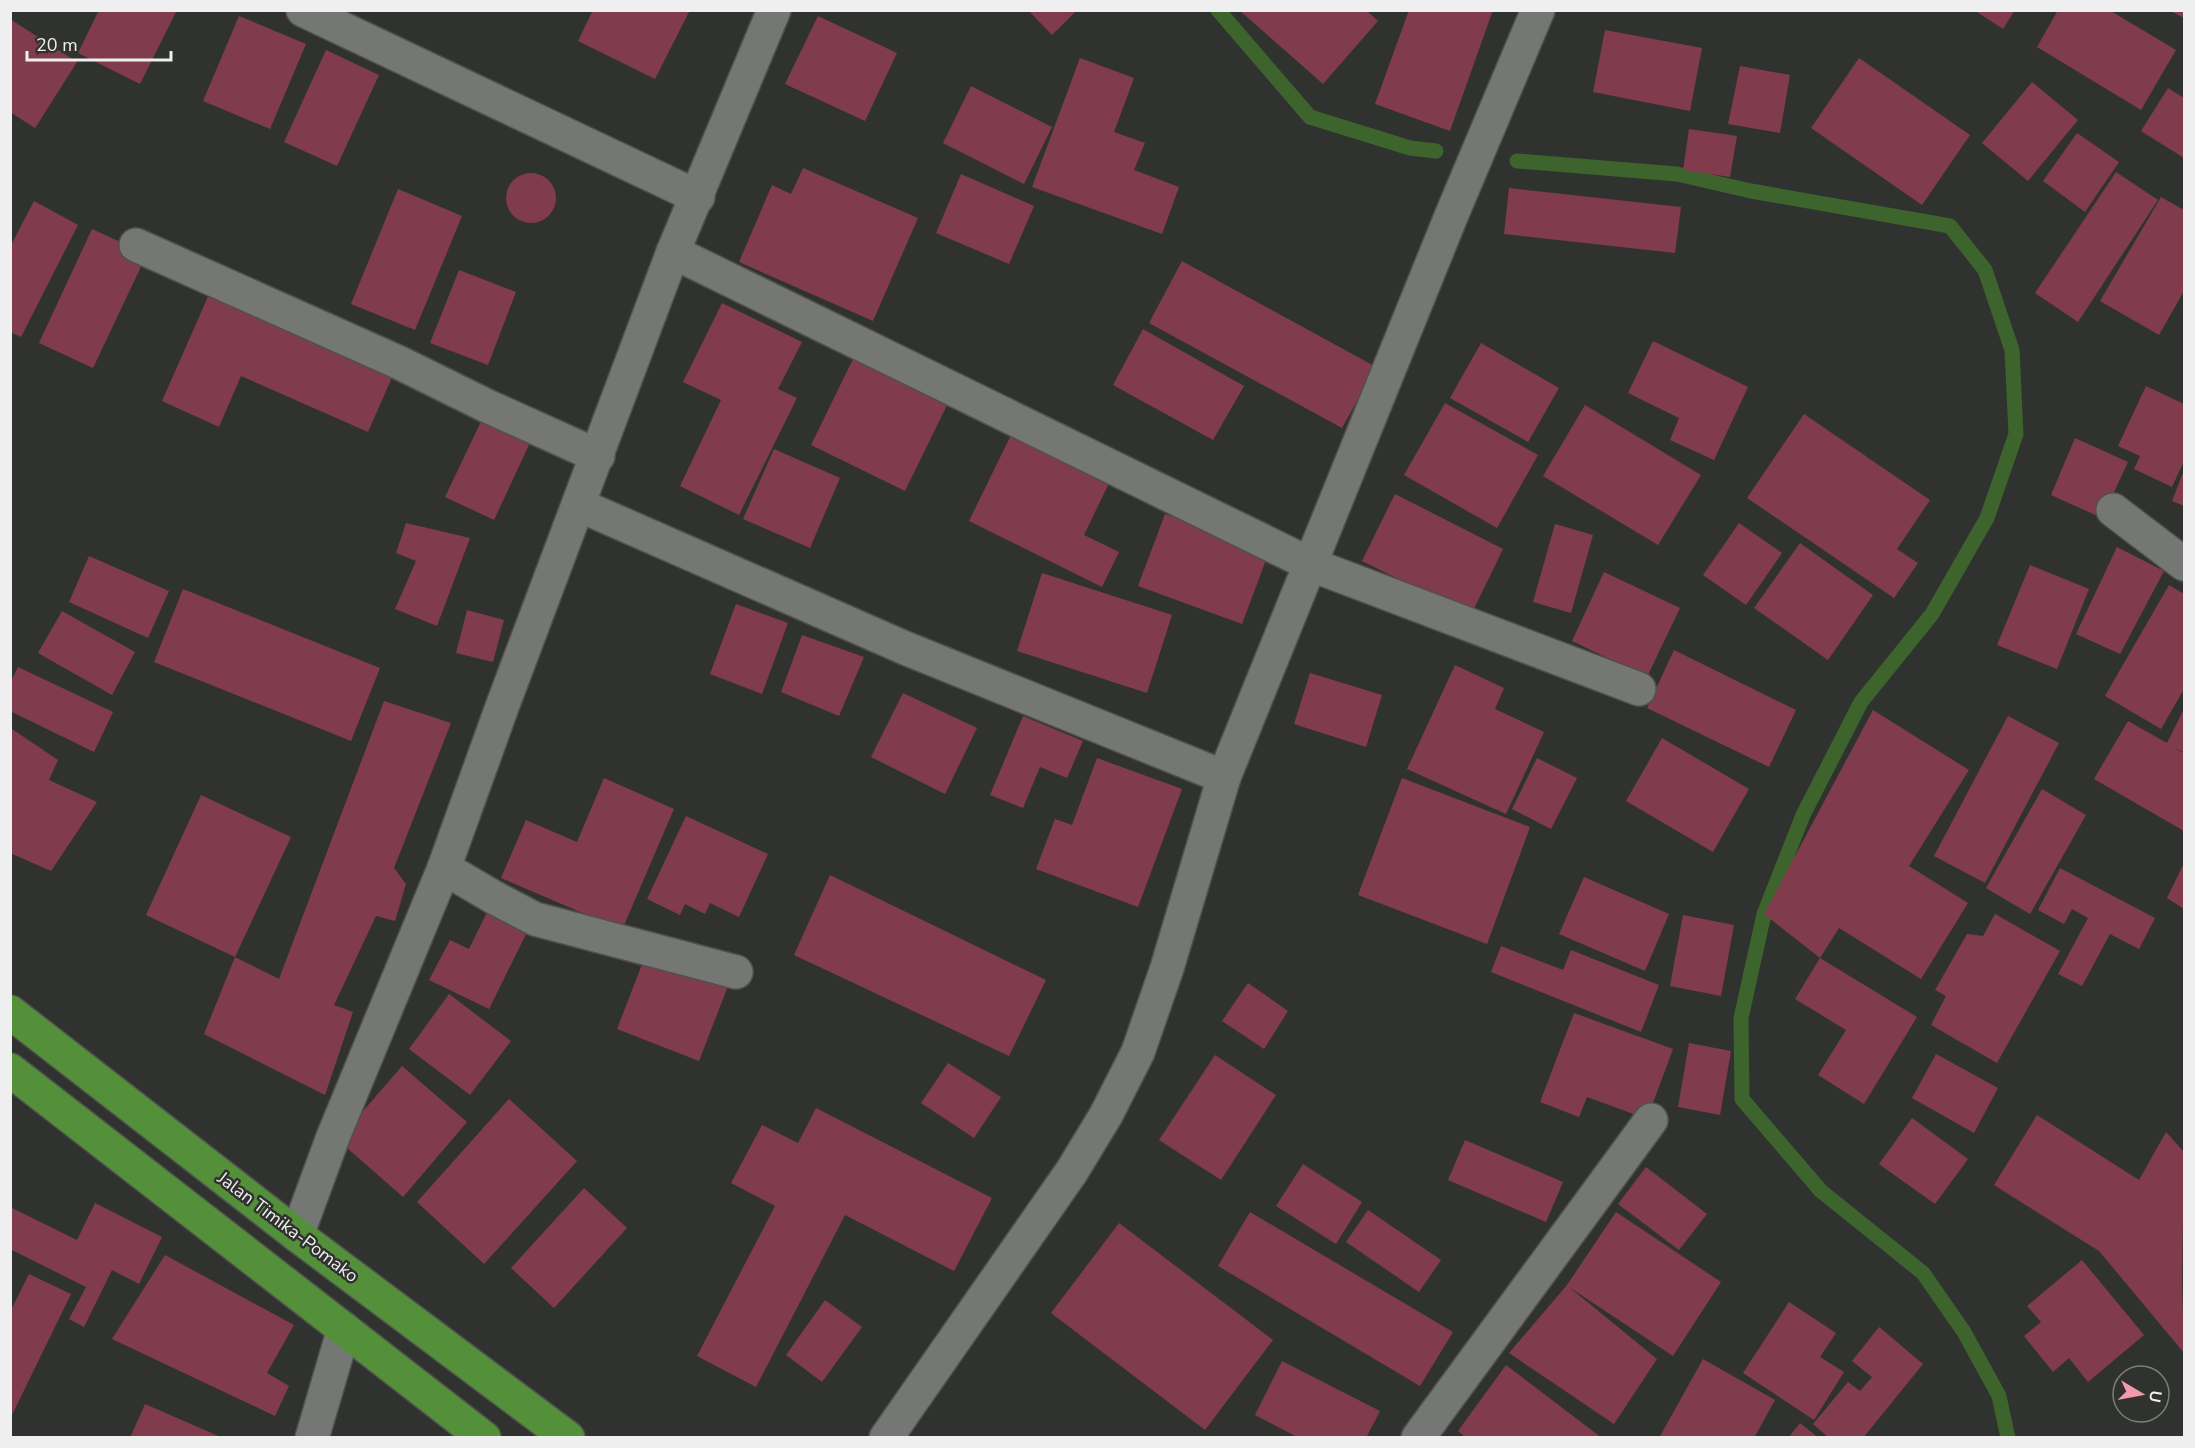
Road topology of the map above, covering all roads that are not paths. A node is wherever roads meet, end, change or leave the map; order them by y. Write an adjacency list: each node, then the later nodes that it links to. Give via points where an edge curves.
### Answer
1 (303, 10): 4 (street)
2 (774, 10): 4 (street)
3 (1538, 10): 11 (street)
4 (698, 197): 6 (street)
5 (136, 245): 7 (street)
6 (673, 252): 7 (street); 11 (street)
7 (598, 456): 8 (street)
8 (579, 505): 13 (street, via 905,648); 14 (street)
9 (2114, 510): 10 (street)
10 (2184, 564)
11 (1312, 565): 12 (street); 13 (street)
12 (1639, 689)
13 (1224, 777): 24 (street, via 1138,1052 1072,1171)
14 (444, 868): 15 (street, via 535,918); 19 (street, via 333,1137)
15 (736, 972)
16 (10, 1012): 19 (highway, Jalan Timika-Pomako)
17 (10, 1070): 20 (highway)
18 (1651, 1120): 25 (street)
19 (297, 1235): 23 (highway, Jalan Timika-Pomako)
20 (344, 1329): 21 (street); 22 (highway)
21 (312, 1437)
22 (484, 1437)
23 (568, 1437)
24 (886, 1437)
25 (1418, 1437)

